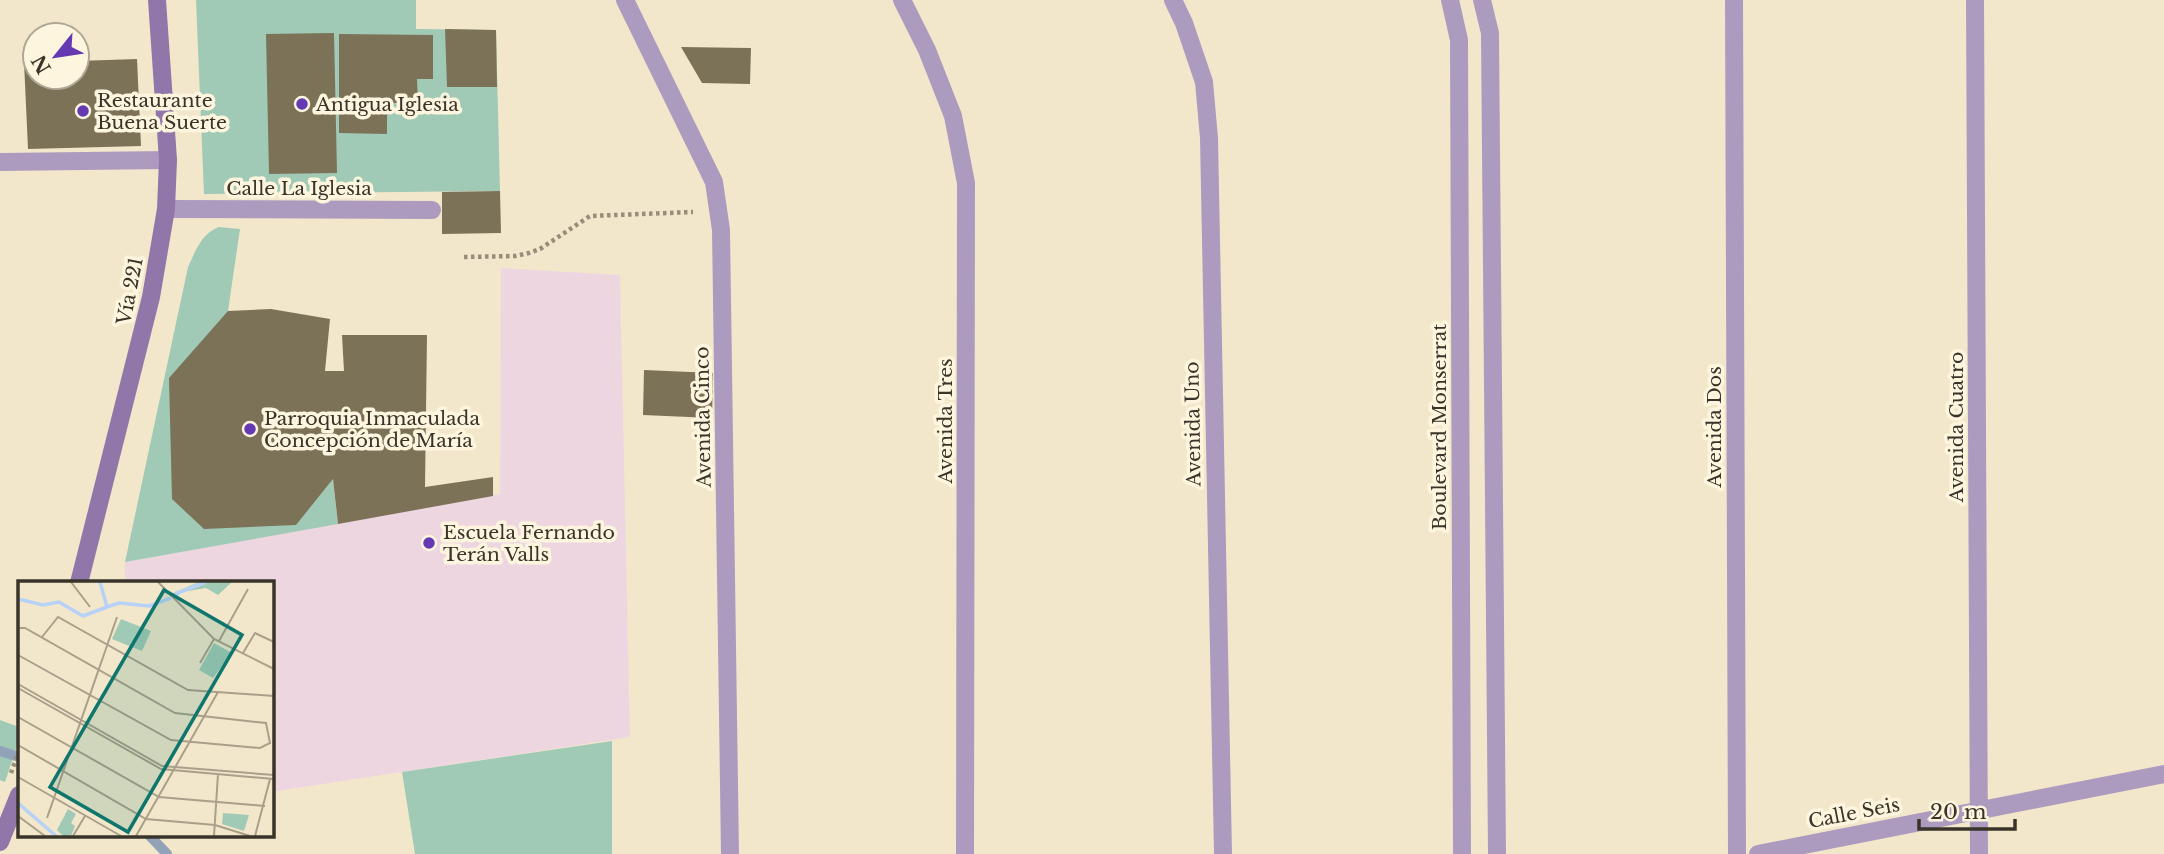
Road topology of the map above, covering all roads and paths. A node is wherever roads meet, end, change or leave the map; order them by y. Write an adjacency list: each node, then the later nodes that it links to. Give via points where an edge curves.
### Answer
1 (157, 0): 9 (main road, Vía 221)
2 (625, 0): 13 (street, Avenida Cinco, via 714,182)
3 (901, 0): 21 (street, Avenida Tres, via 953,116 966,183)
4 (1173, 0): 22 (street, Avenida Uno, via 1204,82 1209,138)
5 (1450, 0): 23 (street, Boulevard Monserrat, via 1459,40)
6 (1482, 0): 24 (street, via 1490,33)
7 (1734, 0): 25 (street, Avenida Dos)
8 (1975, 0): 18 (street, Avenida Cuatro)
9 (168, 160): 10 (street); 11 (main road, Vía 221)
10 (0, 162)
11 (166, 209): 12 (street, Calle La Iglesia); 15 (main road, Vía 221, via 151,297)
12 (432, 210)
13 (719, 210): 14 (path, via 590,216 529,253); 20 (street, Avenida Cinco)
14 (464, 257)
15 (80, 581)
16 (2164, 774): 18 (street, Calle Seis)
17 (18, 798): 19 (main road)
18 (1979, 809): 26 (street, Calle Seis); 27 (street, Avenida Cuatro)
19 (0, 842)
20 (730, 854)
21 (965, 854)
22 (1223, 854)
23 (1462, 854)
24 (1497, 854)
25 (1737, 854)
26 (1758, 854)
27 (1979, 854)

